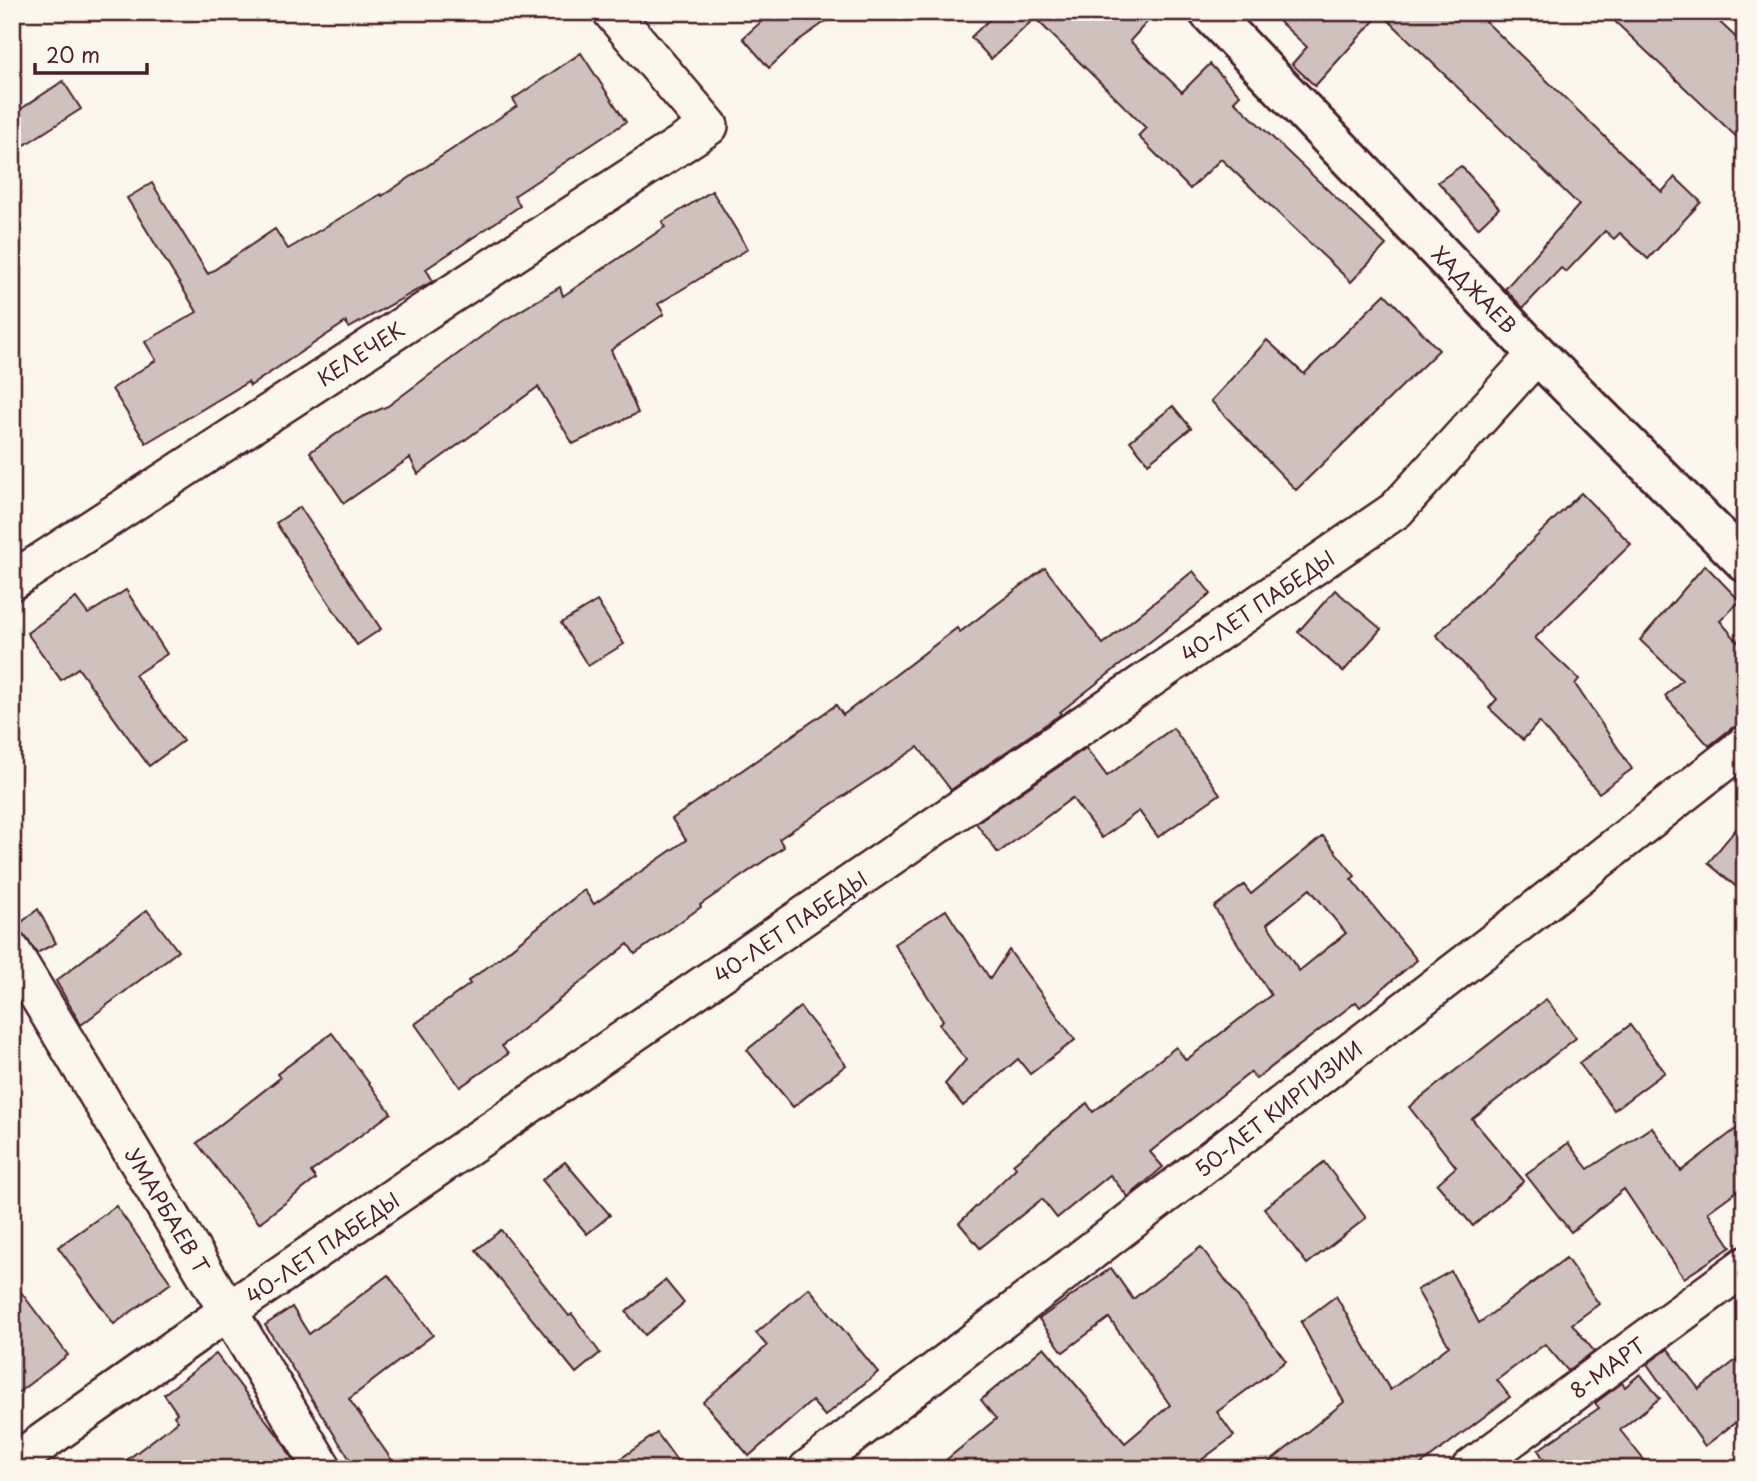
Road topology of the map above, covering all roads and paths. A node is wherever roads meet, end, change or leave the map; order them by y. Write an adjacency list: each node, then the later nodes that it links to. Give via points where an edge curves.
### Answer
1 (612, 12): 5 (street, КЕЛЕЧЕК, via 709,126)
2 (1209, 12): 3 (street, ХАДЖАЕВ)
3 (1537, 354): 4 (street, ХАДЖАЕВ); 9 (street, 40-ЛЕТ ПАБЕДЫ, via 1396,510)
4 (1745, 562)
5 (12, 580)
6 (1745, 745): 12 (street, 50-ЛЕТ КИРГИЗИИ)
7 (12, 952): 9 (street, УМАРБАЕВ Т)
8 (1745, 1266): 13 (street, 8-МАРТ)
9 (228, 1311): 10 (street, 40-ЛЕТ ПАБЕДЫ); 11 (street, УМАРБАЕВ Т)
10 (12, 1464)
11 (323, 1469)
12 (808, 1469)
13 (1470, 1469)

